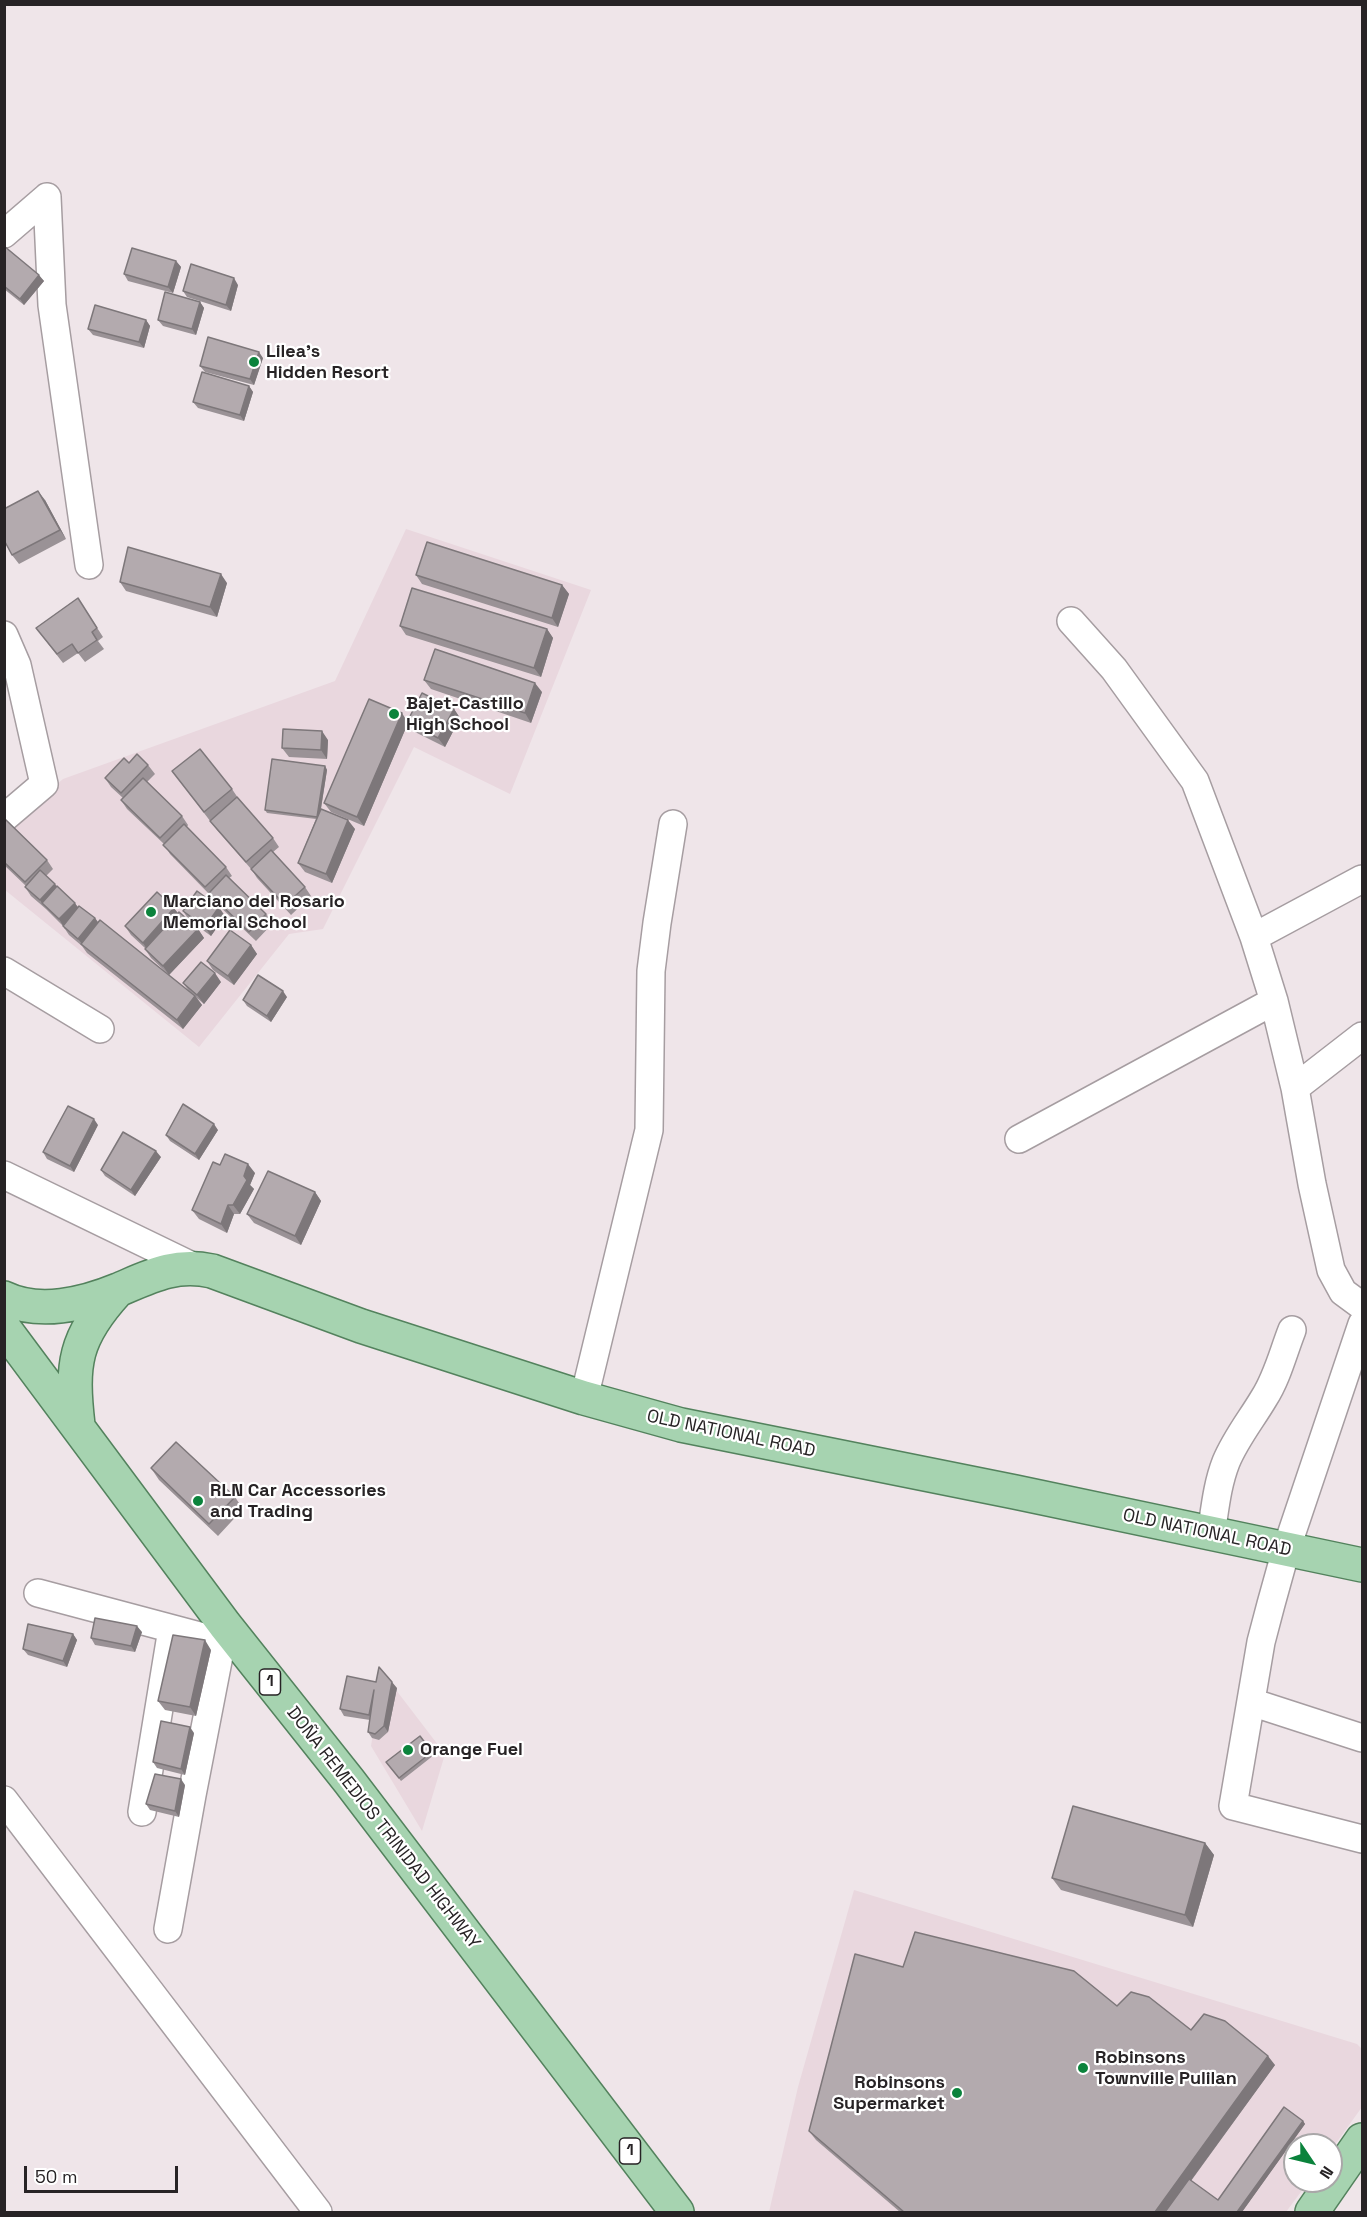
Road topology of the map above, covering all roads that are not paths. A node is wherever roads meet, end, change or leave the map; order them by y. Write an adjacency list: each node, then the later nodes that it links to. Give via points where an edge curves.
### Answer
1 (5, 233): 2 (street, via 47,197 52,305)
2 (89, 565)
3 (1071, 621): 8 (street, via 1114,669 1195,781)
4 (4, 635): 5 (street, via 17,665 44,784)
5 (4, 818)
6 (673, 824): 23 (street, via 651,971 649,1130)
7 (1362, 879): 8 (street)
8 (1254, 937): 10 (street)
9 (4, 971): 11 (street)
10 (1274, 1001): 13 (street); 14 (street)
11 (100, 1029)
12 (1362, 1036): 13 (street)
13 (1295, 1088): 19 (street, via 1331,1270 1343,1292)
14 (1019, 1138)
15 (4, 1175): 16 (street)
16 (196, 1268): 17 (main road, OLD NATIONAL ROAD, via 142,1278); 23 (main road, OLD NATIONAL ROAD)
17 (117, 1291): 18 (main road, OLD NATIONAL ROAD, via 44,1308); 24 (main road, OLD NATIONAL ROAD, via 87,1330 75,1364)
18 (4, 1298)
19 (1362, 1306)
20 (1362, 1324): 26 (street)
21 (4, 1328): 24 (main road, DOÑA REMEDIOS TRINIDAD HIGHWAY / 1)
22 (1292, 1330): 25 (street, via 1265,1397 1227,1461)
23 (584, 1398): 25 (main road, OLD NATIONAL ROAD, via 681,1425)
24 (78, 1425): 30 (main road, DOÑA REMEDIOS TRINIDAD HIGHWAY / 1)
25 (1211, 1534): 26 (main road, OLD NATIONAL ROAD)
26 (1286, 1550): 27 (main road, OLD NATIONAL ROAD); 31 (street, via 1261,1642)
27 (1362, 1565)
28 (38, 1593): 29 (street)
29 (172, 1629): 30 (street); 34 (street)
30 (224, 1634): 36 (street); 39 (main road, DOÑA REMEDIOS TRINIDAD HIGHWAY / 1, via 349,1782)
31 (1251, 1702): 32 (street); 35 (street, via 1233,1806)
32 (1362, 1738)
33 (4, 1800): 38 (street)
34 (142, 1812)
35 (1362, 1839)
36 (168, 1929)
37 (1362, 2140): 40 (main road)
38 (318, 2212)
39 (677, 2212)
40 (1312, 2212)

